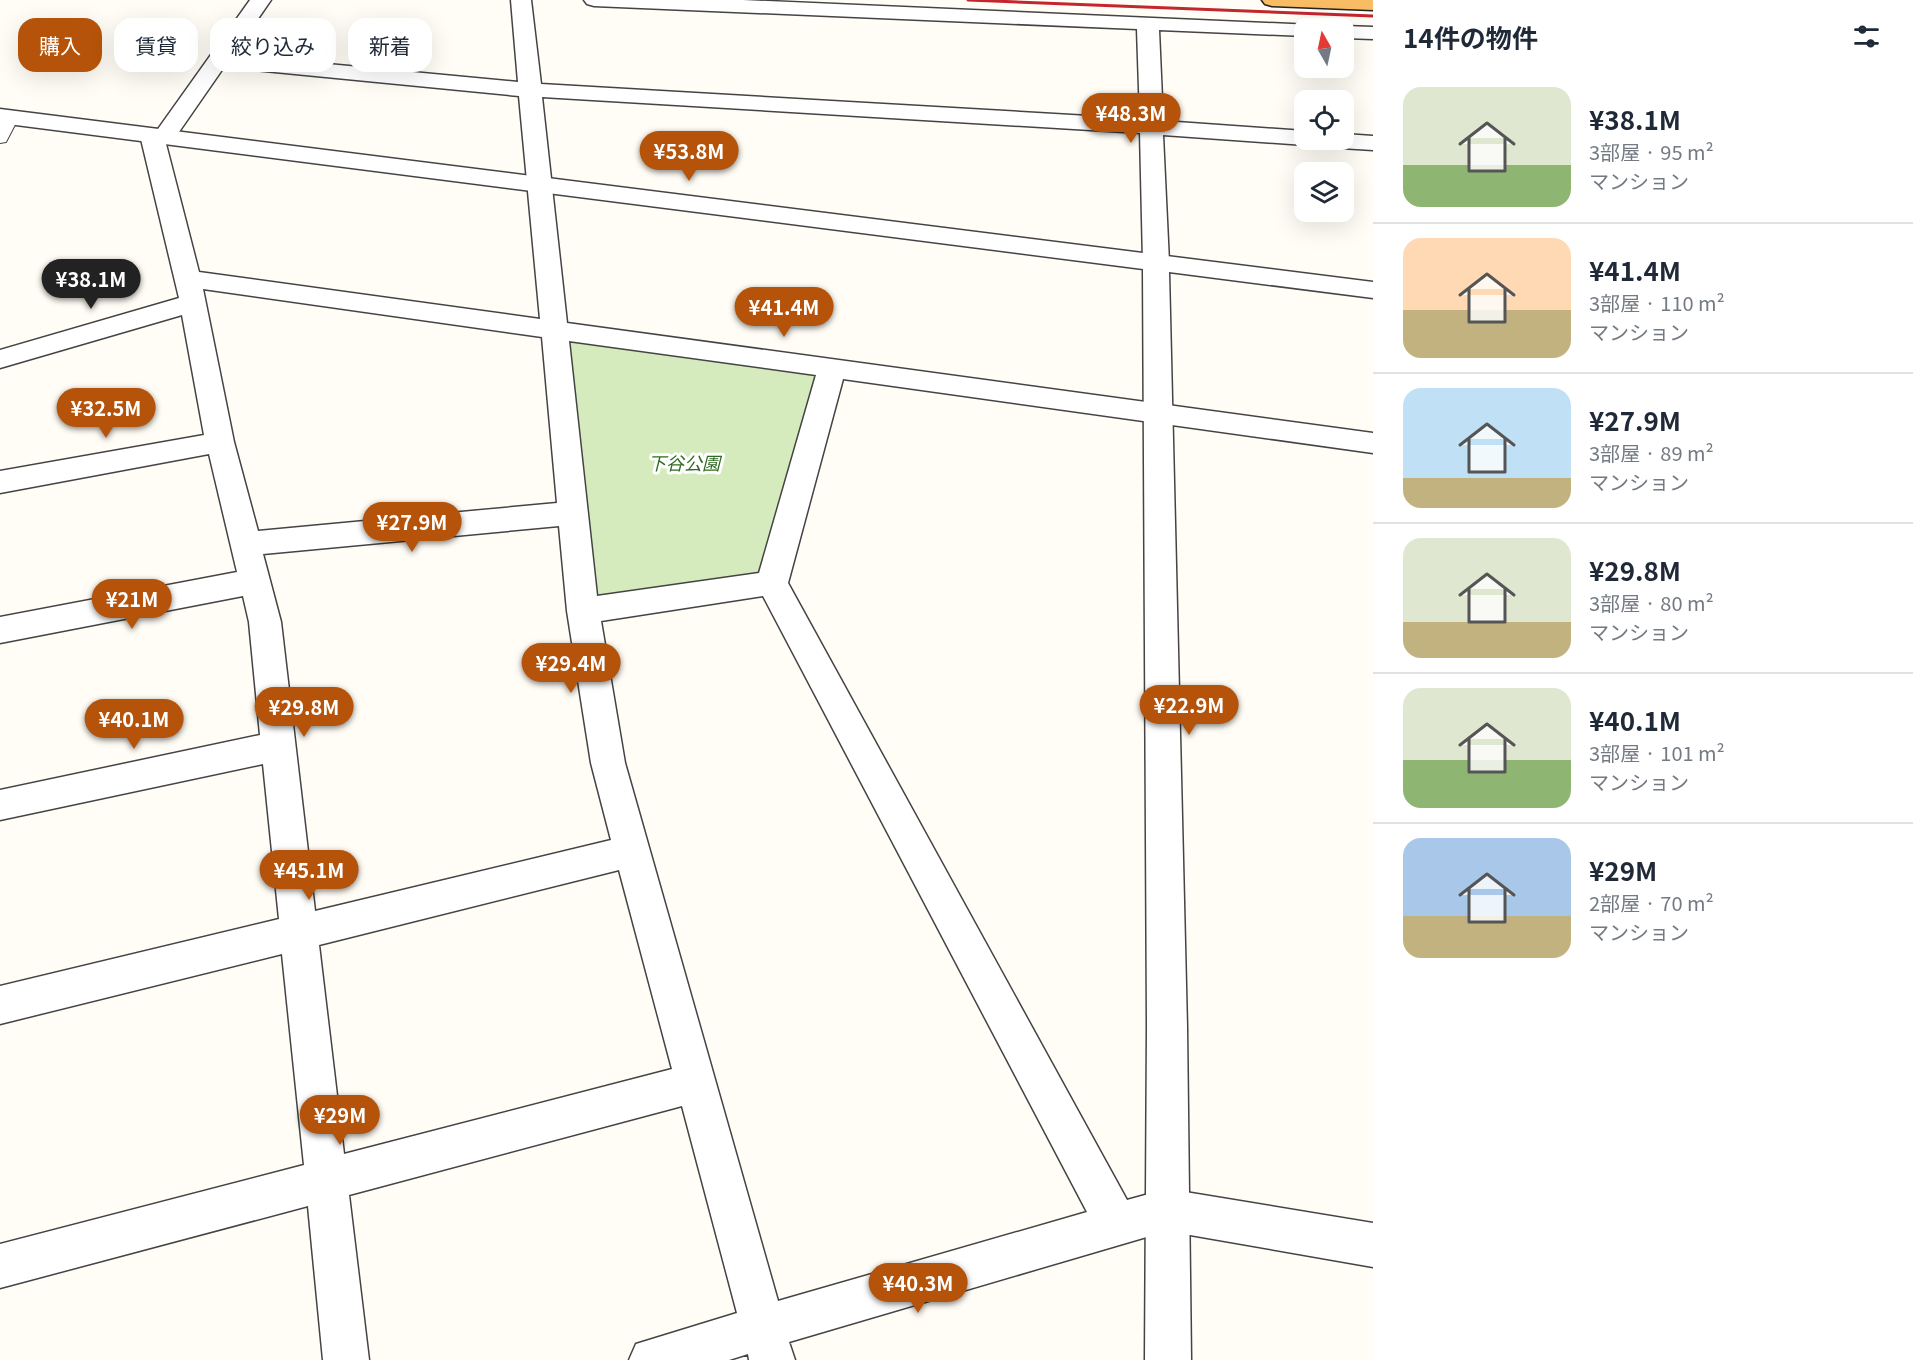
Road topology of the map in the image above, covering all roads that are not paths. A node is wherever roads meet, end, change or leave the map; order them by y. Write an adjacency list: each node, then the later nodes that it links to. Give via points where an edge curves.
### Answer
1 (261, 0): 6 (street)
2 (521, 0): 13 (street)
3 (594, 0): 7 (street)
4 (1272, 0): 5 (highway)
5 (1373, 4)
6 (248, 18)
7 (1148, 24): 8 (street); 15 (street)
8 (1294, 30)
9 (1354, 32): 10 (street)
10 (1373, 33)
11 (210, 70): 16 (street)
12 (336, 71): 13 (street)
13 (530, 90): 15 (street); 20 (street)
14 (3, 124): 16 (street)
15 (1151, 127): 17 (street); 21 (street)
16 (158, 136): 20 (street); 23 (street)
17 (1294, 137)
18 (1354, 142): 19 (street)
19 (1373, 143)
20 (540, 184): 21 (street); 24 (street)
21 (1156, 262): 22 (street); 27 (street)
22 (1373, 290)
23 (190, 291): 24 (street); 25 (street); 28 (street)
24 (556, 330): 26 (street); 31 (street)
25 (0, 359)
26 (832, 368): 27 (street); 34 (street)
27 (1158, 413): 29 (street); 44 (street)
28 (220, 442): 30 (street); 32 (street)
29 (1373, 443)
30 (0, 482)
31 (573, 513): 32 (street); 35 (street)
32 (246, 544): 33 (street)
33 (255, 581): 36 (street); 37 (street, via 265,622)
34 (772, 583): 35 (street); 45 (street)
35 (583, 611): 39 (street, via 608,763)
36 (0, 630)
37 (279, 746): 38 (street); 40 (street)
38 (0, 805)
39 (632, 851): 40 (street); 42 (street)
40 (299, 933): 41 (street); 43 (street)
41 (0, 1005)
42 (695, 1083): 43 (street); 48 (street)
43 (326, 1180): 47 (street); 49 (street)
44 (1167, 1210): 45 (street); 46 (street); 51 (street)
45 (1117, 1224): 48 (street)
46 (1373, 1245)
47 (0, 1266)
48 (767, 1344): 50 (street)
49 (346, 1360)
50 (652, 1360)
51 (1168, 1360)

